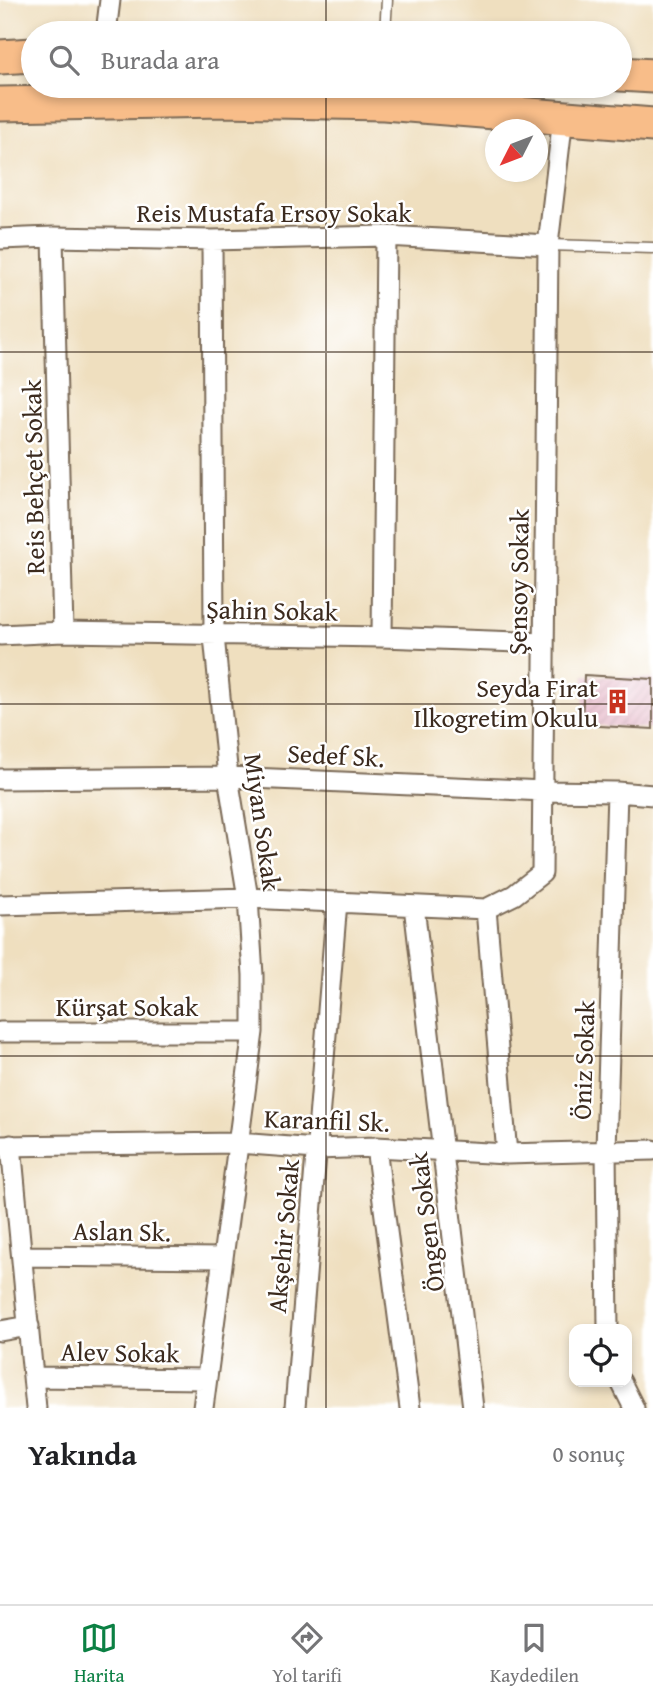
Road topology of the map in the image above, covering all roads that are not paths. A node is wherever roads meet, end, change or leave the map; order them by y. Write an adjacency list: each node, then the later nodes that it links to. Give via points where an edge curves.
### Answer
1 (110, 0): 3 (street)
2 (387, 0): 4 (lane)
3 (107, 21)
4 (386, 21)
5 (21, 56): 6 (highway)
6 (0, 57)
7 (632, 75): 8 (highway)
8 (653, 76)
9 (0, 104): 10 (highway, via 384,103)
10 (563, 117): 11 (highway); 16 (street, Şensoy Sokak)
11 (653, 125)
12 (386, 236): 15 (street, Reis Mustafa Ersoy Sokak); 16 (street, Reis Mustafa Ersoy Sokak); 21 (street)
13 (54, 237): 14 (street, Reis Mustafa Ersoy Sokak); 15 (street, Reis Mustafa Ersoy Sokak); 18 (street, Reis Behçet Sokak)
14 (0, 239)
15 (212, 240): 20 (street, Miyan Sokak)
16 (548, 245): 17 (lane); 22 (street, Şensoy Sokak)
17 (653, 248)
18 (63, 632): 19 (street, Şahin Sokak); 20 (street, Şahin Sokak)
19 (0, 635)
20 (214, 636): 21 (street, Şahin Sokak); 23 (street, Miyan Sokak)
21 (382, 637): 22 (street, Şahin Sokak)
22 (544, 643): 25 (street, Şensoy Sokak)
23 (228, 777): 24 (street, Sedef Sk.); 25 (street, Sedef Sk.); 28 (street, Miyan Sokak)
24 (0, 779)
25 (544, 791): 26 (street, Sedef Sk.); 32 (street, Şensoy Sokak, via 542,873)
26 (617, 792): 27 (street, Sedef Sk.); 39 (street, Öniz Sokak)
27 (653, 795)
28 (248, 898): 29 (street); 30 (street); 34 (street, Miyan Sokak)
29 (337, 902): 31 (street); 38 (street, Akşehir Sokak)
30 (0, 905)
31 (414, 906): 32 (street); 41 (street, Öngen Sokak)
32 (486, 909): 42 (street)
33 (0, 1032): 34 (street, Kürşat Sokak)
34 (253, 1032): 35 (street, Miyan Sokak)
35 (238, 1143): 36 (street, Karanfil Sk.); 38 (street, Karanfil Sk.); 44 (street, Miyan Sokak)
36 (5, 1145): 43 (street)
37 (376, 1147): 38 (street, Karanfil Sk.); 41 (street, Karanfil Sk.); 54 (street)
38 (316, 1149): 53 (street, Akşehir Sokak)
39 (606, 1150): 40 (street, Karanfil Sk.); 42 (street, Karanfil Sk.); 45 (street, Öniz Sokak)
40 (653, 1150)
41 (444, 1152): 42 (street, Karanfil Sk.); 55 (street, Öngen Sokak)
42 (507, 1154)
43 (22, 1256): 44 (street, Aslan Sk.); 46 (street)
44 (222, 1258): 49 (street, Miyan Sokak)
45 (608, 1324)
46 (29, 1326): 47 (street); 48 (street)
47 (0, 1331)
48 (34, 1377): 49 (street, Alev Sokak); 51 (street)
49 (205, 1379): 52 (street, Miyan Sokak)
50 (624, 1387): 56 (street)
51 (36, 1408)
52 (203, 1408)
53 (295, 1408)
54 (410, 1408)
55 (473, 1408)
56 (634, 1408)

